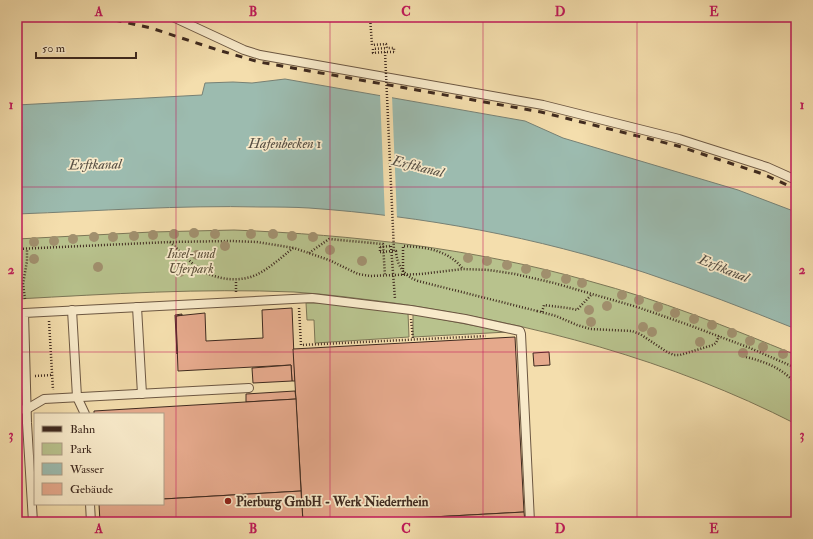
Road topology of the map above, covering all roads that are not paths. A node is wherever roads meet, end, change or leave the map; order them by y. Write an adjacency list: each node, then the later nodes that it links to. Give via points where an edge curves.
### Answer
1 (173, 17): 2 (lane, via 260,55 543,105 679,139 767,167)
2 (796, 180)
3 (137, 307): 4 (lane); 6 (lane); 14 (lane, via 312,298 411,310 520,331)
4 (72, 310): 7 (lane); 8 (lane, via 24,313)
5 (249, 388): 6 (lane)
6 (142, 394): 7 (lane)
7 (77, 397): 8 (lane, via 44,399); 10 (lane)
8 (27, 409): 9 (lane); 12 (lane)
9 (17, 410)
10 (85, 413)
11 (90, 505): 13 (lane)
12 (32, 522)
13 (91, 522)
14 (530, 522)

